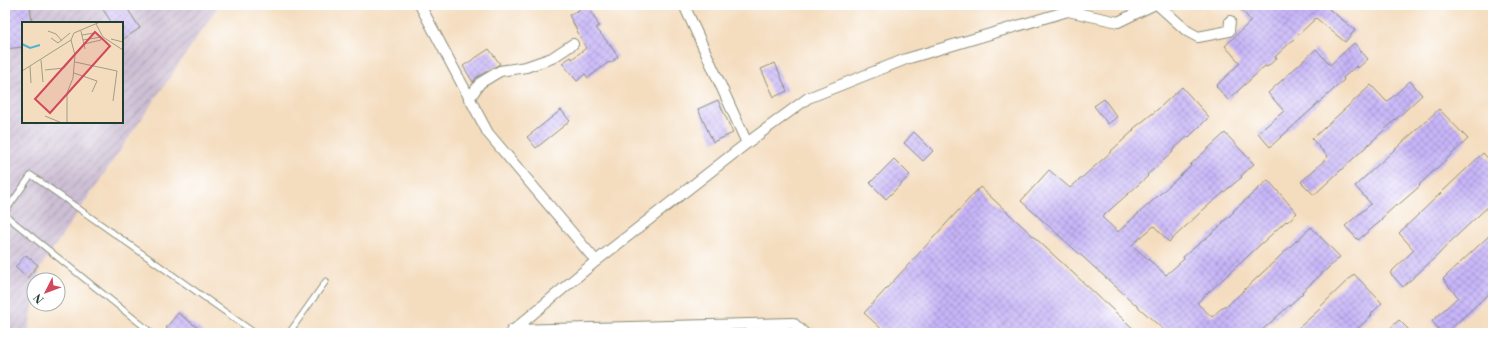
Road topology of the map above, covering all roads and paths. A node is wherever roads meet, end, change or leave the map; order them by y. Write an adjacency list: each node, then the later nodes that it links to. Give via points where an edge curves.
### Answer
1 (420, 5): 8 (street)
2 (684, 5): 9 (street)
3 (1153, 5): 5 (street, via 1118,22)
4 (1158, 5): 6 (street, via 1187,31 1198,37 1229,31)
5 (1072, 8): 9 (street, via 906,59 808,98)
6 (1230, 21)
7 (573, 44): 8 (street, via 552,58 526,67 500,71 480,83)
8 (469, 99): 12 (street, via 488,133)
9 (747, 143): 12 (street)
10 (5, 212): 16 (lane, via 31,175)
11 (5, 215): 15 (lane)
12 (596, 261): 14 (street)
13 (326, 281): 17 (lane)
14 (511, 331): 18 (street, via 793,323)
15 (150, 332)
16 (255, 333)
17 (289, 333)
18 (804, 333)

